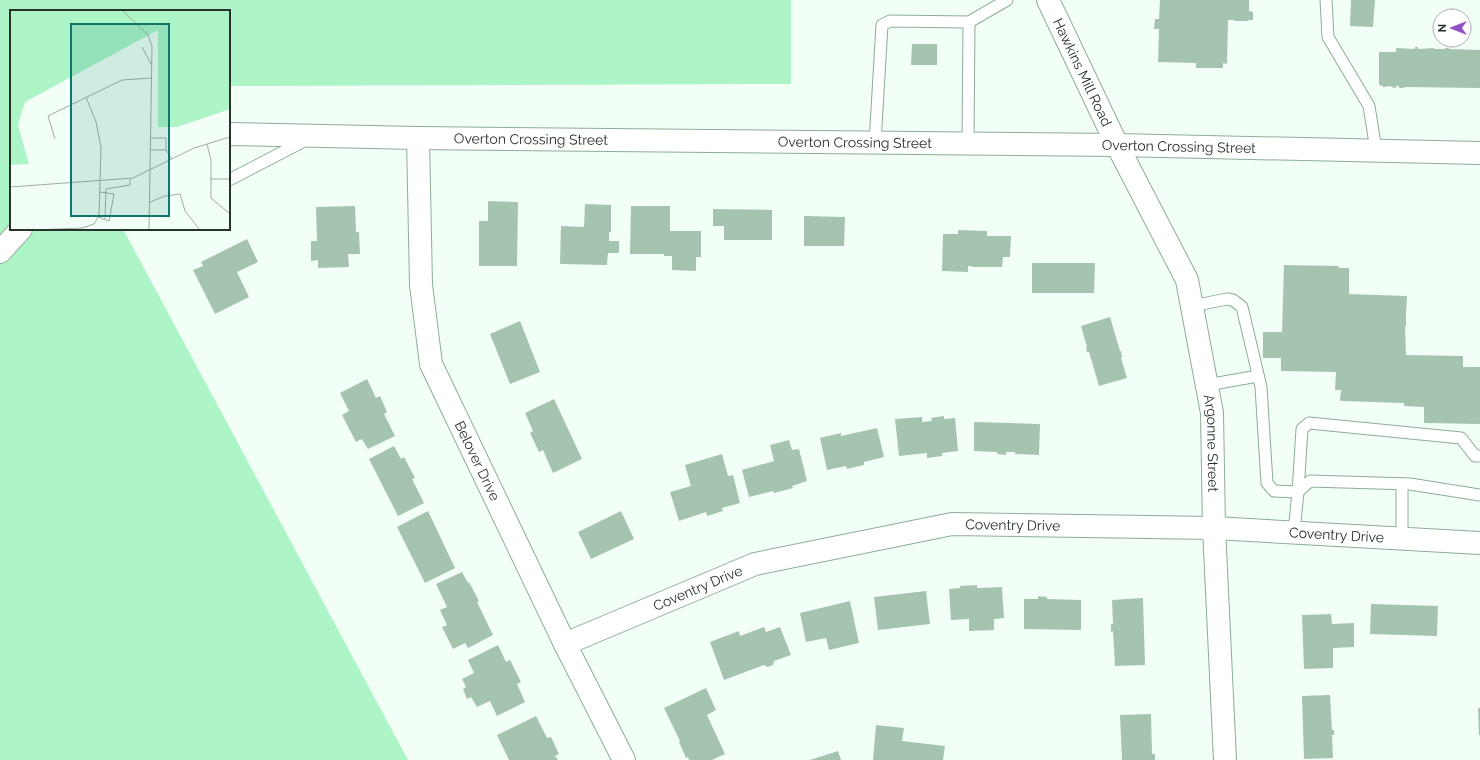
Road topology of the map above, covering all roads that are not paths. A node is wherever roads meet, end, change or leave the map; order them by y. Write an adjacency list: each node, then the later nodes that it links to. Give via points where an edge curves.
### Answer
1 (1007, 0): 4 (lane)
2 (1048, 0): 10 (street, Hawkins Mill Road)
3 (1326, 0): 11 (lane, via 1328,37 1369,106)
4 (969, 22): 8 (lane, via 890,21 882,25); 9 (lane)
5 (230, 134): 6 (street, Overton Crossing Street)
6 (314, 136): 7 (street, Overton Crossing Street); 13 (lane)
7 (418, 138): 8 (street, Overton Crossing Street); 27 (street, Belover Drive, via 421,285 431,364)
8 (875, 143): 9 (street, Overton Crossing Street)
9 (968, 143): 10 (street, Overton Crossing Street)
10 (1117, 145): 11 (street, Overton Crossing Street); 16 (street, Argonne Street, via 1187,280)
11 (1376, 150): 12 (street, Overton Crossing Street)
12 (1480, 153)
13 (230, 179)
14 (20, 230): 15 (street)
15 (0, 252)
16 (1192, 306): 17 (lane, via 1227,299 1242,307); 18 (street, Argonne Street)
17 (1258, 376): 18 (lane); 21 (lane, via 1261,387 1267,483 1274,491)
18 (1207, 385): 23 (street, Argonne Street, via 1212,413)
19 (1480, 456): 21 (lane, via 1475,456 1461,438 1309,423 1302,429)
20 (1402, 484): 21 (lane, via 1310,481); 22 (lane); 25 (lane)
21 (1298, 492): 24 (lane)
22 (1480, 495)
23 (1214, 528): 24 (street, Coventry Drive); 27 (street, Coventry Drive, via 952,524 755,564); 29 (street, Argonne Street)
24 (1294, 532): 25 (street, Coventry Drive)
25 (1402, 538): 26 (street, Coventry Drive)
26 (1480, 543)
27 (564, 644): 28 (street, Belover Drive)
28 (624, 760)
29 (1225, 760)

